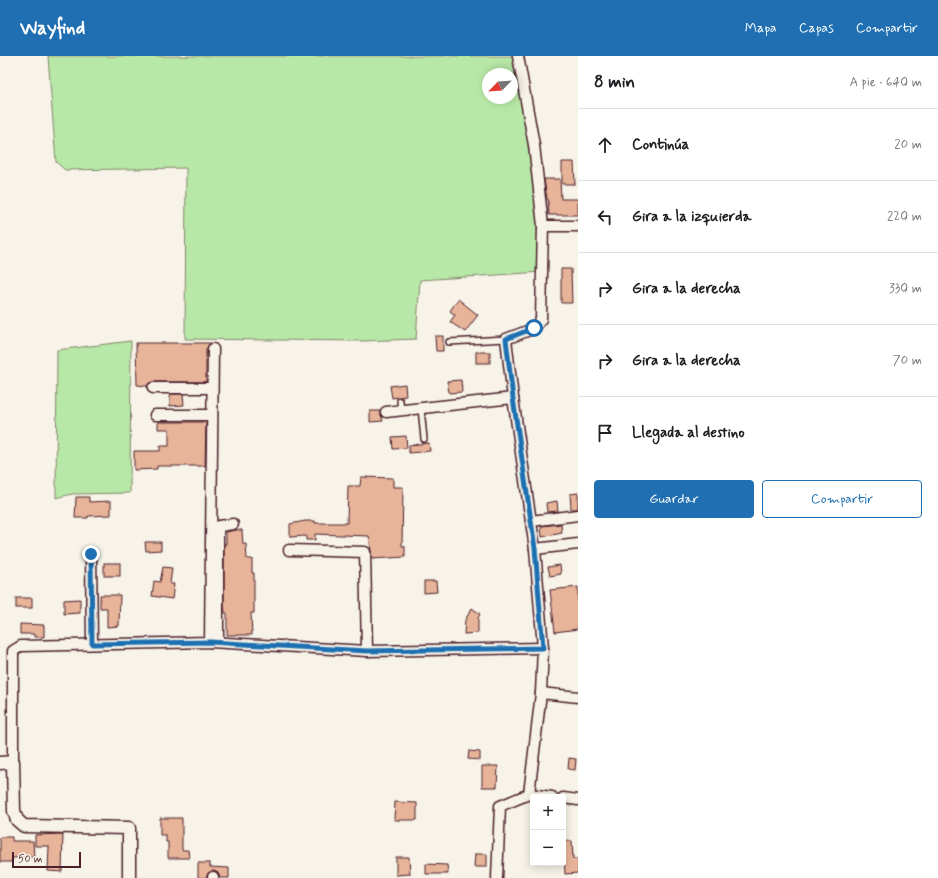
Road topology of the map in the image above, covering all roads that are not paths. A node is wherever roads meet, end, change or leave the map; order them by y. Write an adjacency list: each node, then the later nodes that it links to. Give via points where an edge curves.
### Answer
1 (518, 56): 2 (street, via 534,144)
2 (543, 226): 3 (street); 4 (street, via 540,319 534,328)
3 (578, 226)
4 (506, 339): 5 (lane); 9 (street)
5 (449, 342)
6 (213, 349): 8 (street)
7 (153, 388): 8 (street)
8 (212, 388): 13 (street)
9 (513, 398): 10 (street); 16 (street)
10 (421, 408): 11 (street, via 400,405); 14 (lane)
11 (386, 412)
12 (155, 415): 13 (street)
13 (212, 415): 22 (street)
14 (424, 439)
15 (578, 515): 16 (street)
16 (531, 521): 19 (street)
17 (233, 524): 22 (street, via 219,526 218,532)
18 (578, 544): 19 (street)
19 (535, 548): 24 (street)
20 (289, 550): 25 (street, via 365,552)
21 (91, 554): 23 (street)
22 (214, 642): 23 (street); 25 (street)
23 (92, 644): 28 (street, via 21,646 13,651)
24 (543, 648): 25 (street); 26 (street)
25 (367, 651)
26 (541, 693): 27 (street); 30 (street)
27 (578, 697)
28 (13, 762): 29 (street); 33 (street, via 14,812 17,820 24,826 129,828)
29 (0, 763)
30 (529, 794): 34 (street, via 500,806)
31 (566, 798): 32 (street)
32 (578, 800)
33 (129, 878)
34 (497, 878)

